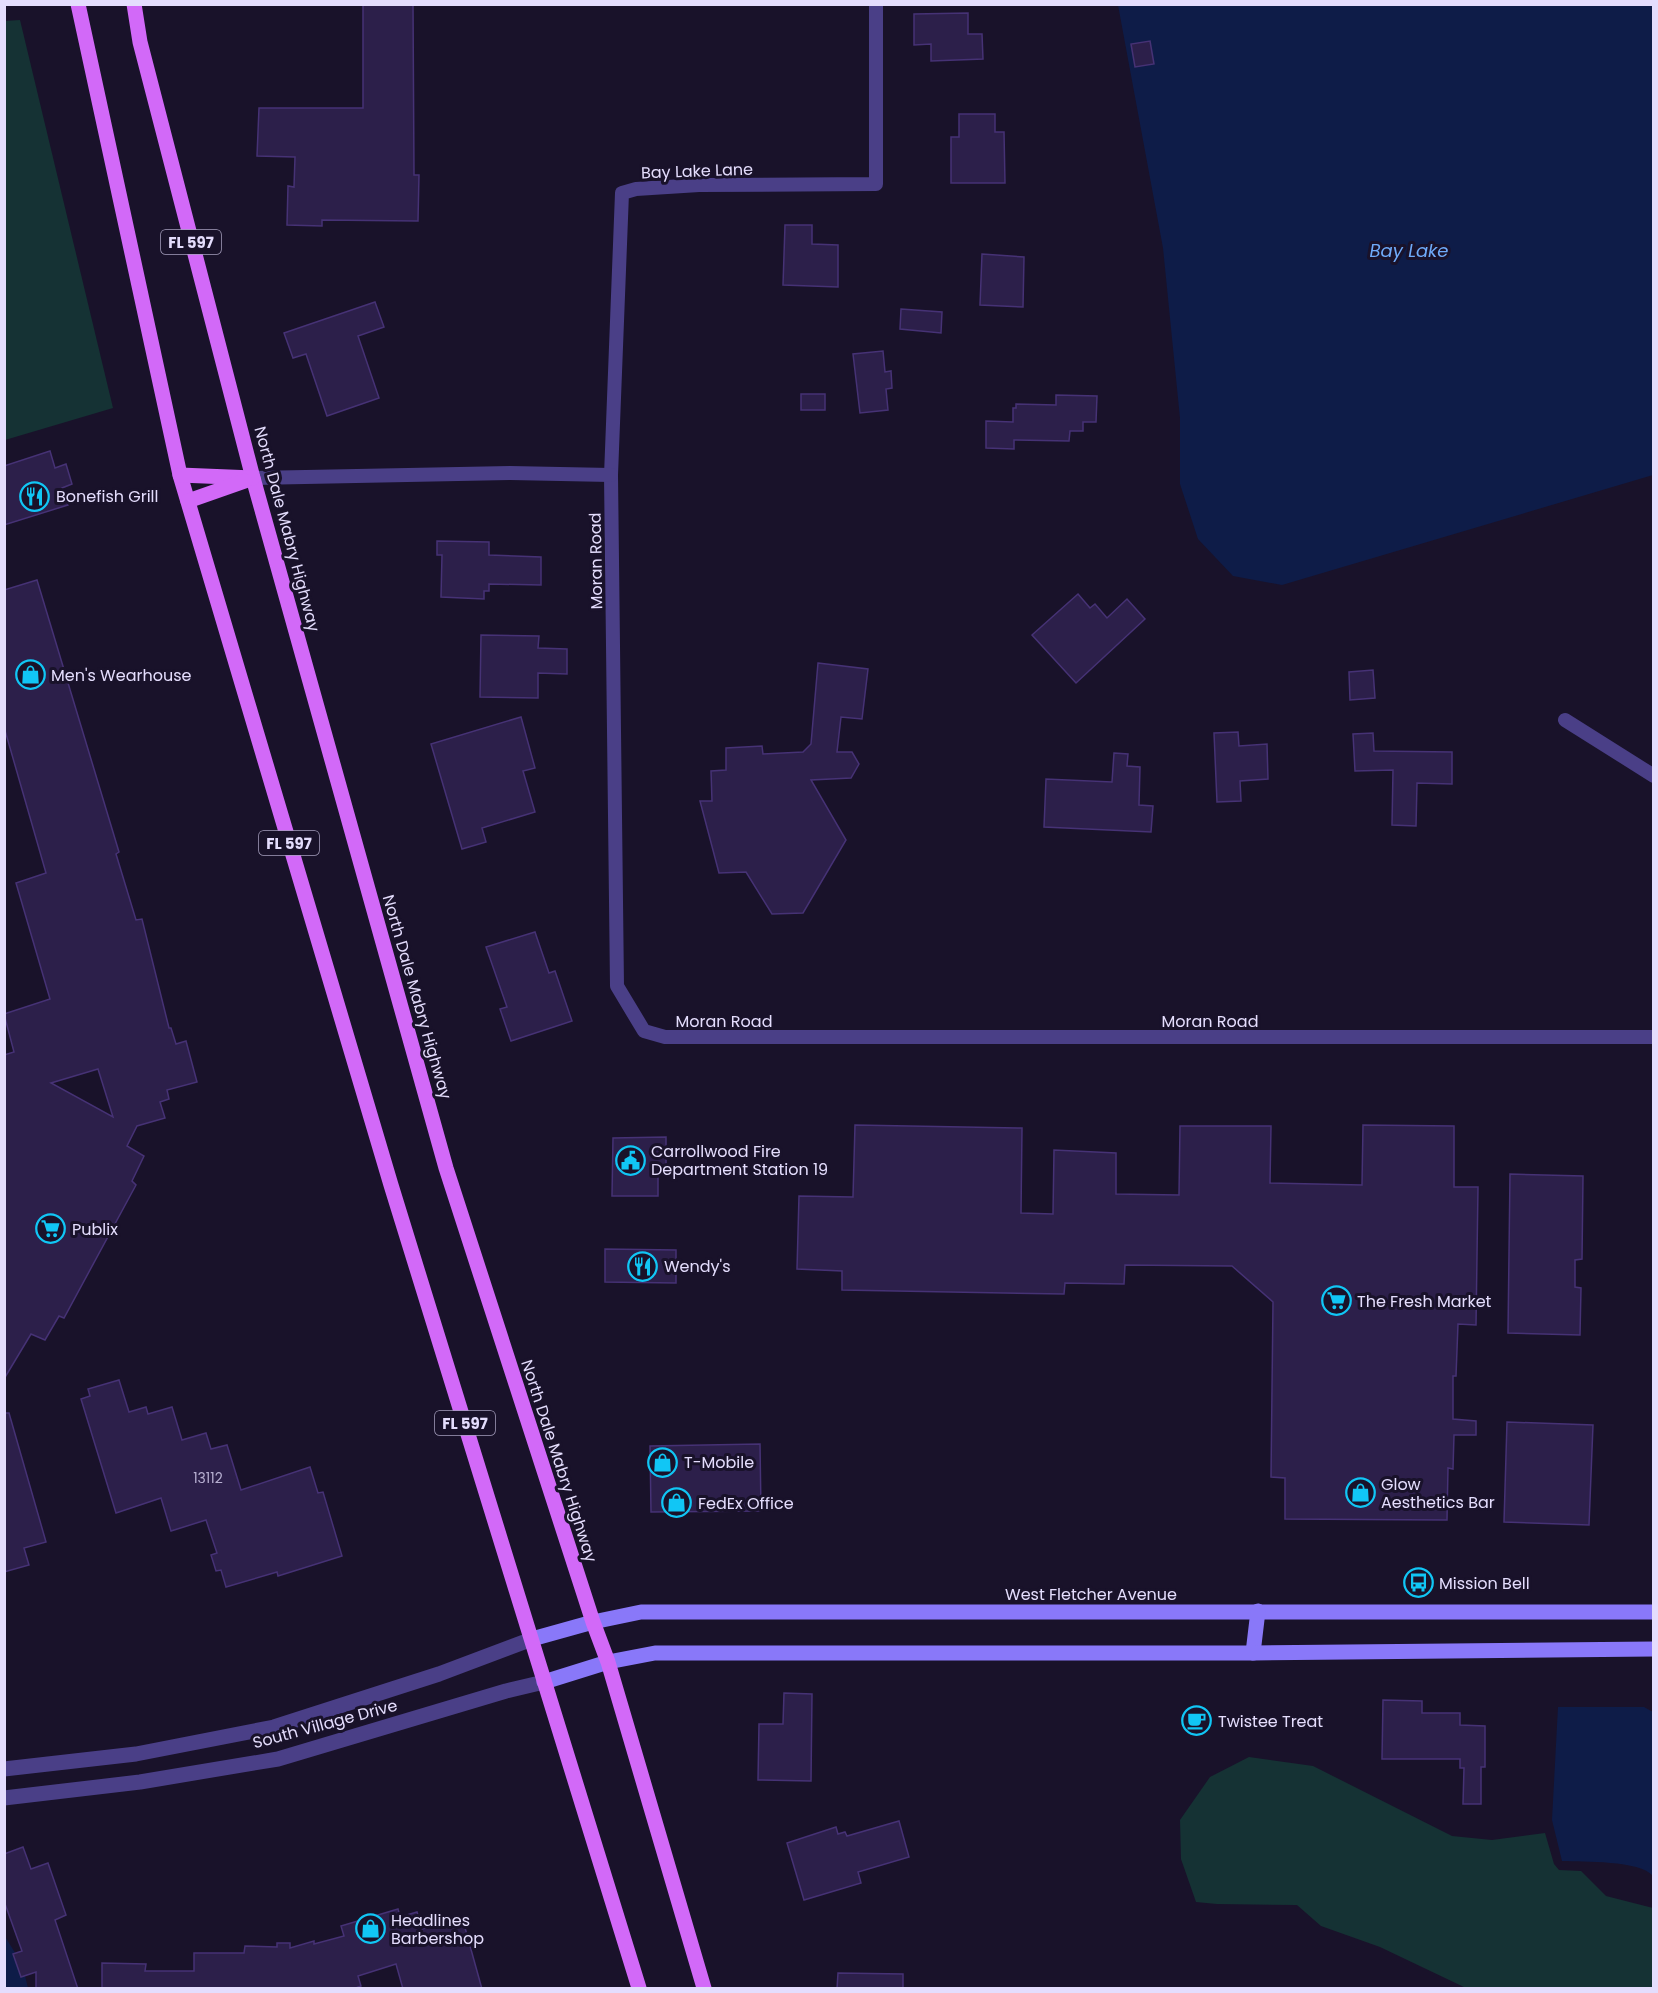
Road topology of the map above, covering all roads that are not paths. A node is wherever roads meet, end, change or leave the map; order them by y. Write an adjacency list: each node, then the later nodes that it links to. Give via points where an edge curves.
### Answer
1 (78, 4): 4 (main road, FL 597)
2 (134, 4): 6 (main road, North Dale Mabry Highway / FL 597, via 143,53)
3 (876, 4): 5 (street, Bay Lake Lane, via 876,184 699,185 622,193)
4 (180, 475): 6 (main road); 7 (main road, FL 597)
5 (611, 475): 6 (street); 10 (street, Moran Road, via 617,986 644,1031 665,1037)
6 (253, 478): 7 (main road); 13 (main road, North Dale Mabry Highway / FL 597, via 446,1168)
7 (188, 501): 14 (main road, FL 597, via 387,1173)
8 (1565, 720): 9 (street)
9 (1653, 776)
10 (1653, 1037)
11 (1258, 1611): 12 (main road, West Fletcher Avenue); 13 (main road, West Fletcher Avenue, via 641,1612); 16 (main road)
12 (1653, 1612)
13 (593, 1622): 14 (main road, West Fletcher Avenue); 17 (main road, North Dale Mabry Highway / FL 597)
14 (532, 1639): 18 (main road, FL 597); 19 (street, South Village Drive, via 440,1674 274,1727 136,1754)
15 (1653, 1648): 16 (main road)
16 (1253, 1653): 17 (main road, via 655,1653)
17 (608, 1662): 18 (main road); 22 (main road, North Dale Mabry Highway / FL 597)
18 (544, 1682): 20 (street, South Village Drive, via 278,1759 140,1782); 21 (main road, FL 597)
19 (4, 1769)
20 (4, 1798)
21 (639, 1989)
22 (704, 1989)

